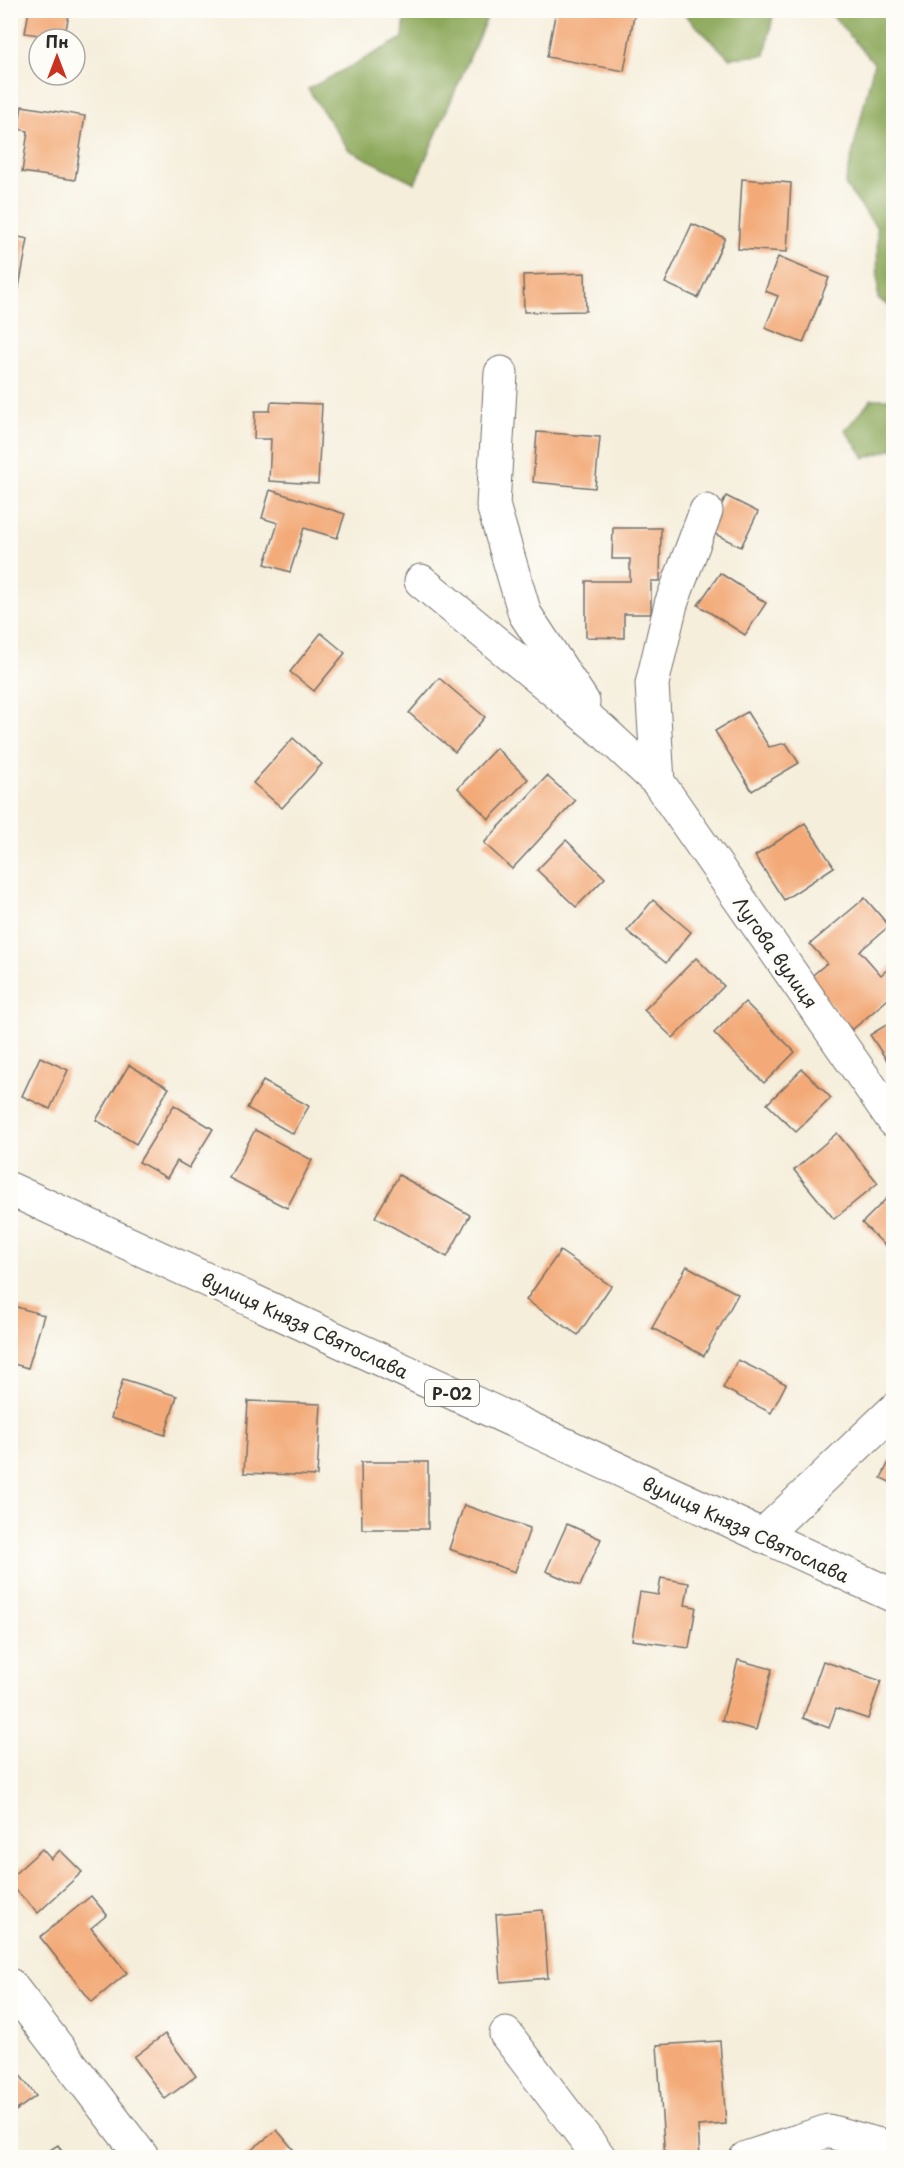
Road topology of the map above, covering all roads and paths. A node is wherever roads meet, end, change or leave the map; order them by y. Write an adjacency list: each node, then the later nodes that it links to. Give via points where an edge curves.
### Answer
1 (501, 373): 4 (street, Лугова вулиця, via 493,505 525,614)
2 (706, 511): 5 (street, via 671,604 652,684)
3 (421, 580): 4 (street, Лугова вулиця)
4 (603, 731): 5 (street, Лугова вулиця)
5 (658, 782): 6 (street, Лугова вулиця)
6 (894, 1121)
7 (10, 1189): 9 (street, вулиця Князя Святослава / Р-02)
8 (894, 1410): 9 (street)
9 (762, 1536): 10 (street, вулиця Князя Святослава / Р-02)
10 (894, 1596)
11 (10, 1985): 14 (street)
12 (506, 2034): 15 (street)
13 (894, 2149): 16 (street, via 828,2131)
14 (143, 2157)
15 (600, 2157)
16 (746, 2157)

